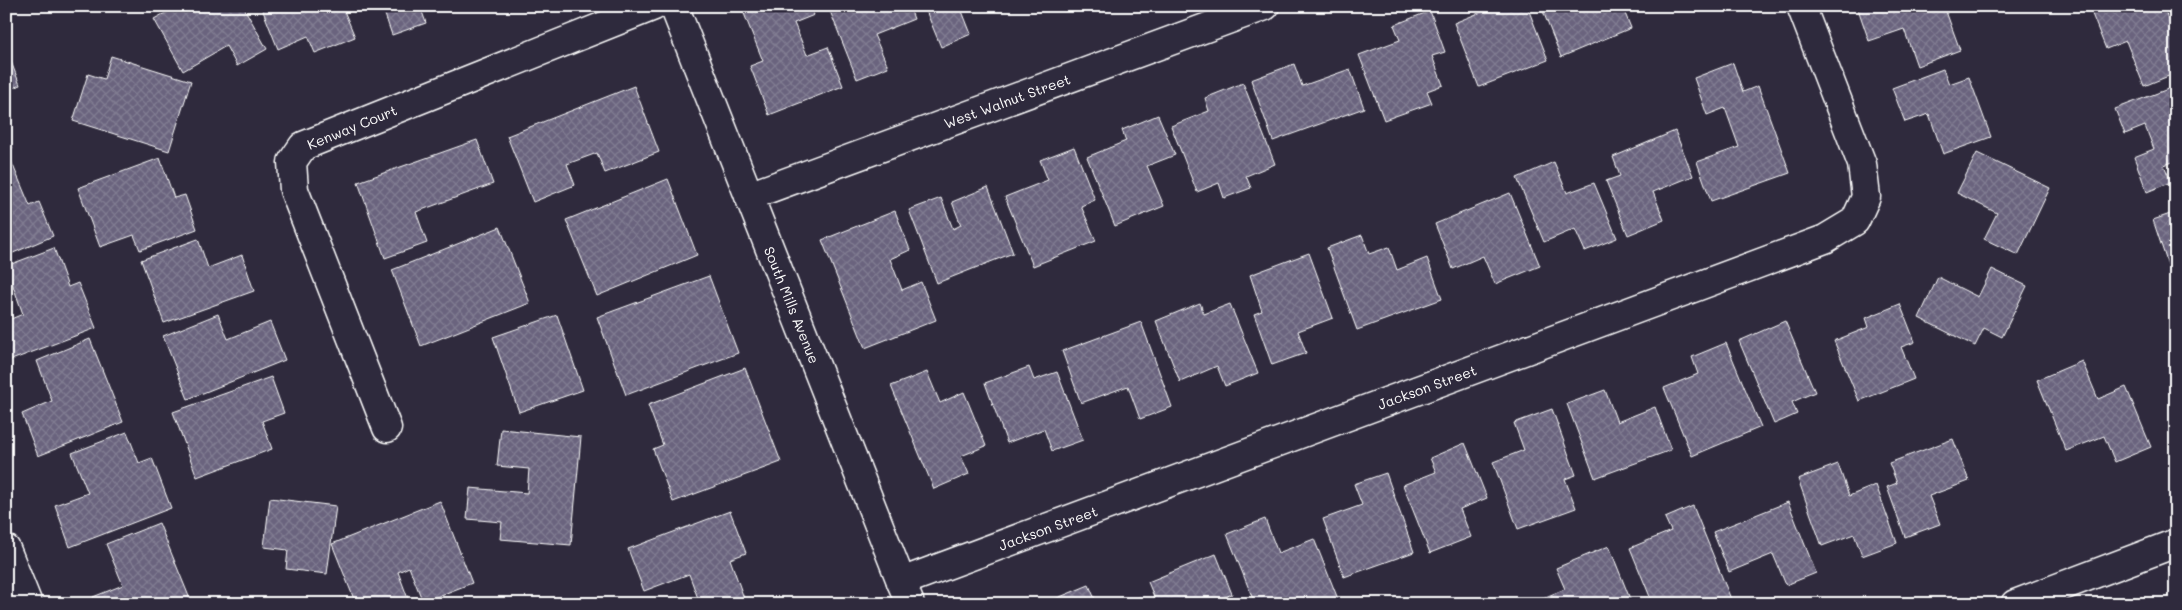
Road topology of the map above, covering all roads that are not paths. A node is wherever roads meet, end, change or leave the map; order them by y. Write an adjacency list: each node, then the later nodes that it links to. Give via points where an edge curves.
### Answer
1 (654, 6): 6 (street, Kenway Court, via 303,146 292,162 294,190)
2 (674, 6): 5 (street, South Mills Avenue)
3 (1265, 6): 5 (street, West Walnut Street)
4 (1801, 6): 9 (street, Jackson Street, via 1862,164 1866,197 1855,221 1825,239)
5 (749, 196): 9 (street, South Mills Avenue)
6 (387, 428)
7 (2176, 543): 11 (street)
8 (6, 549): 10 (street)
9 (905, 593)
10 (28, 604)
11 (2015, 604)

